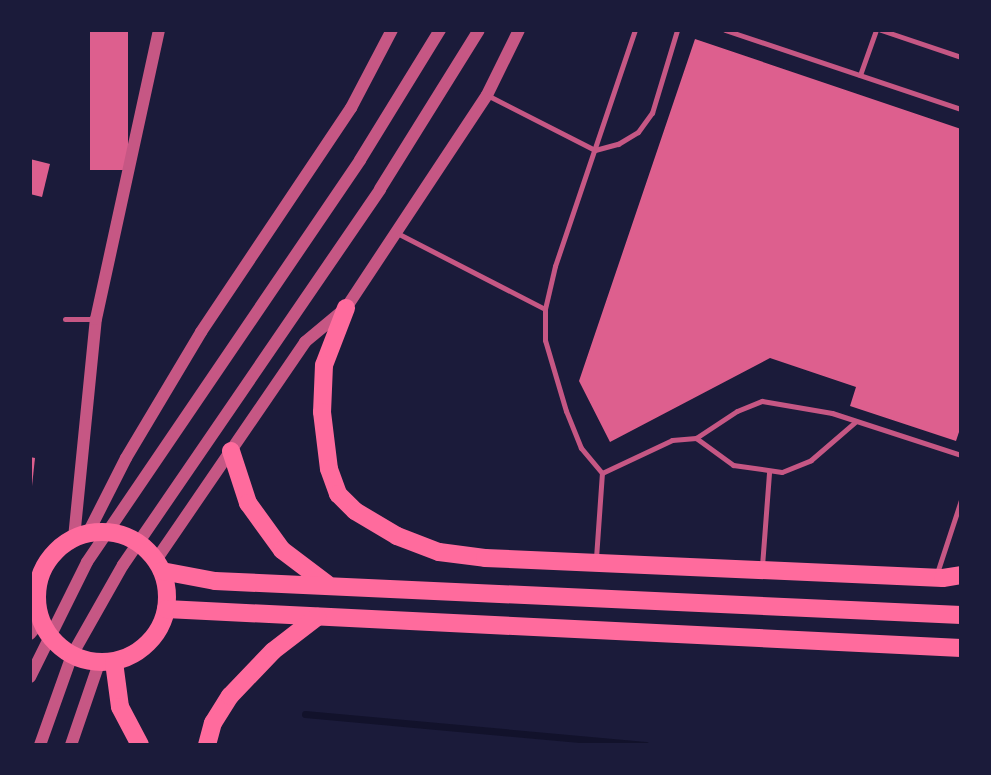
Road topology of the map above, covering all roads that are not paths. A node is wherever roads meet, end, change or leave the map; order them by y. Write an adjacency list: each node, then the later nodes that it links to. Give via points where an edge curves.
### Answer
1 (159, 30): 19 (street)
2 (392, 30): 27 (street, via 351,108 201,332)
3 (440, 30): 41 (street, via 360,160 87,562)
4 (479, 30): 42 (street, via 380,189 123,565 72,655)
5 (519, 30): 12 (street)
6 (635, 30): 14 (lane)
7 (677, 30): 14 (lane, via 652,113 638,132)
8 (724, 30): 11 (lane)
9 (878, 30): 10 (lane); 11 (lane)
10 (961, 57)
11 (860, 75): 13 (lane)
12 (487, 95): 14 (lane); 15 (street)
13 (961, 109)
14 (595, 150): 17 (lane)
15 (397, 233): 16 (street); 17 (lane)
16 (346, 308): 22 (street, via 305,342); 28 (main road, via 324,365 322,412 329,469 338,494 355,512 376,527 439,552)
17 (545, 309): 25 (lane, via 545,340 566,411 581,448)
18 (65, 319): 19 (lane)
19 (96, 319): 27 (street)
20 (855, 422): 21 (lane, via 797,404 762,401 737,411); 23 (lane); 24 (lane, via 811,460 782,472)
21 (696, 439): 24 (lane, via 733,465); 25 (lane, via 672,440)
22 (231, 451): 29 (street); 34 (main road, via 248,503 282,550)
23 (961, 455)
24 (769, 472): 30 (lane)
25 (602, 473): 28 (lane)
26 (961, 500): 33 (lane)
27 (81, 536): 29 (main road, via 126,536); 31 (main road)
28 (596, 563): 30 (main road)
29 (159, 565): 34 (main road, via 215,581); 35 (main road)
30 (762, 570): 33 (main road)
31 (35, 574): 38 (main road)
32 (961, 575): 33 (main road)
33 (935, 578)
34 (330, 585): 36 (main road)
35 (166, 609): 37 (main road); 40 (main road, via 148,644)
36 (961, 615)
37 (317, 617): 39 (main road); 45 (main road, via 273,651 230,696 213,723)
38 (34, 618): 40 (main road, via 58,646 78,658)
39 (961, 648)
40 (107, 662): 43 (street); 44 (main road, via 120,707)
41 (30, 677)
42 (40, 745)
43 (71, 745)
44 (140, 745)
45 (207, 745)

